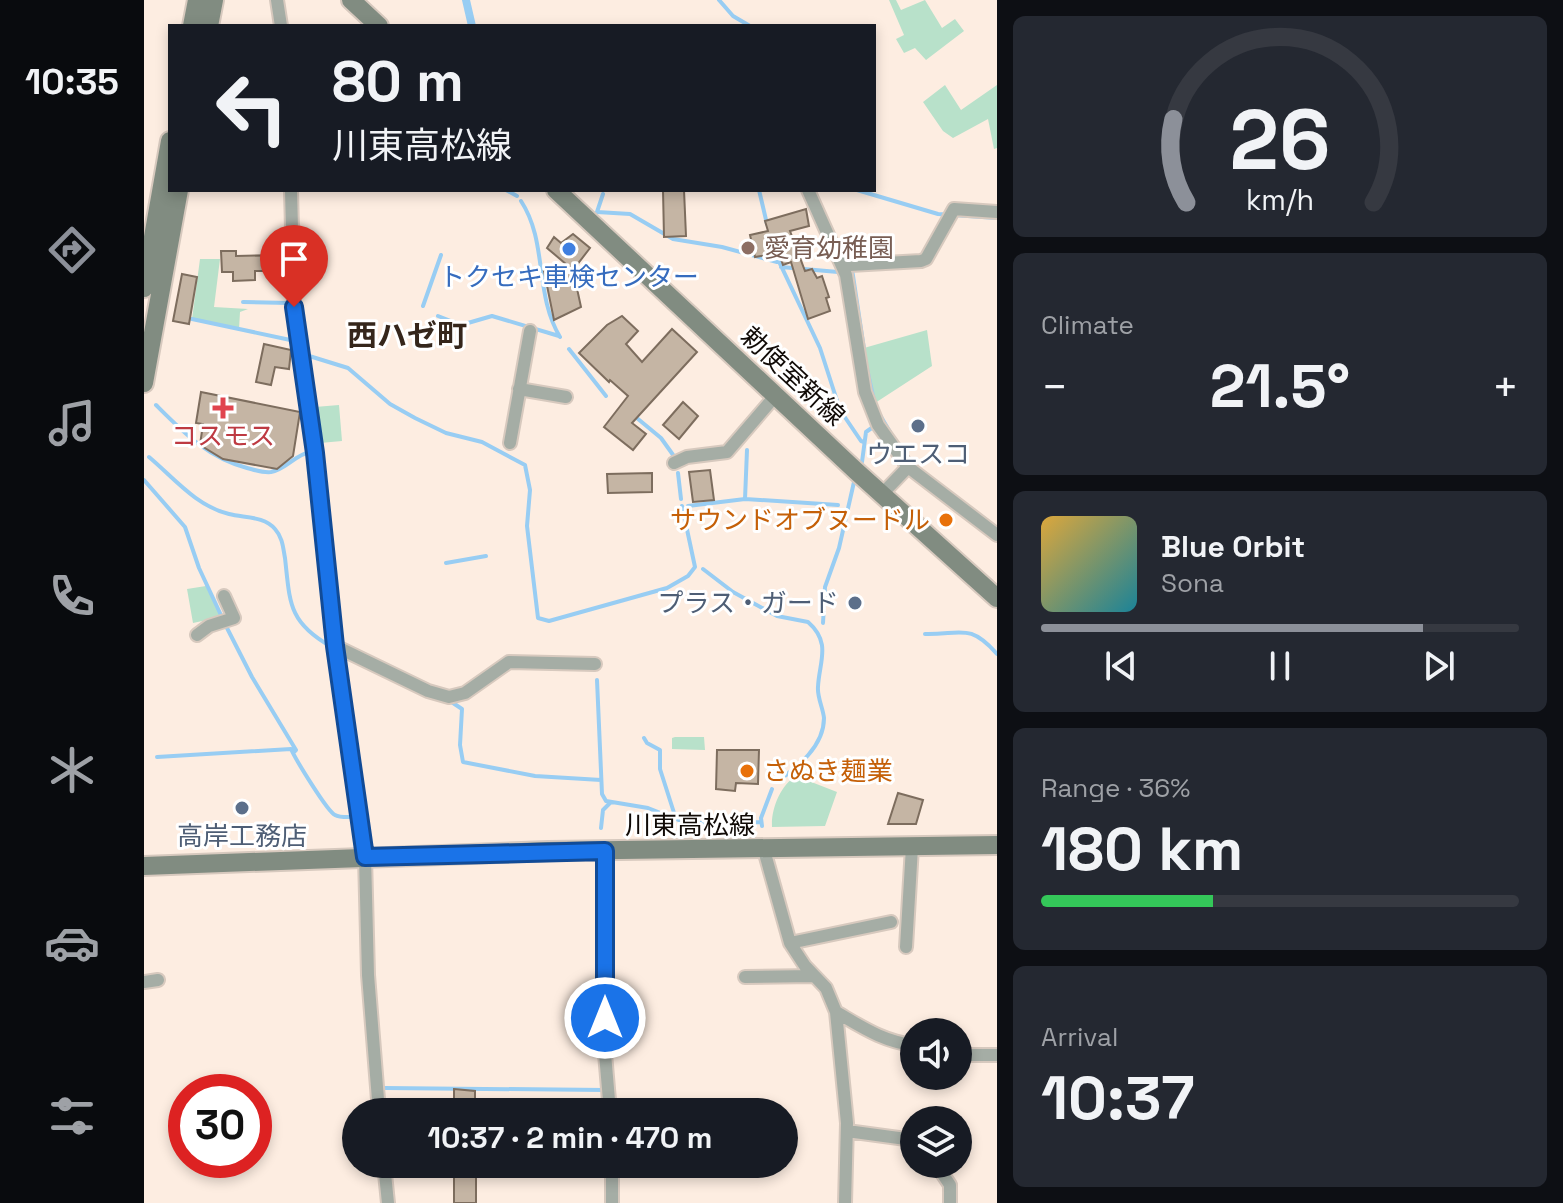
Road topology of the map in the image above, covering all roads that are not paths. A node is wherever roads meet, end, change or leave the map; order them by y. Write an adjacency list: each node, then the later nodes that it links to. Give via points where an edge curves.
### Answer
1 (197, 0): 5 (main road)
2 (214, 0): 6 (main road)
3 (277, 0): 7 (street)
4 (351, 0): 8 (main road)
5 (192, 24)
6 (209, 24)
7 (281, 24)
8 (377, 24)
9 (168, 152): 16 (main road)
10 (179, 192): 19 (main road)
11 (291, 192): 34 (street, via 294,307)
12 (558, 192): 22 (main road, 勅使室新線)
13 (809, 192): 15 (street)
14 (997, 212): 15 (street, via 951,214 926,259)
15 (843, 268): 28 (street, via 867,399 878,425)
16 (144, 288)
17 (530, 331): 20 (street)
18 (554, 381): 21 (street)
19 (144, 383)
20 (519, 389): 21 (street); 24 (street)
21 (552, 395): 23 (street)
22 (776, 395): 27 (street, via 727,452); 29 (main road, 勅使室新線)
23 (566, 397)
24 (514, 419): 25 (street); 26 (street)
25 (528, 421)
26 (510, 443)
27 (674, 463)
28 (908, 467): 29 (street); 30 (street)
29 (882, 494): 32 (main road, 勅使室新線)
30 (997, 535)
31 (224, 596): 33 (street, via 234,618)
32 (997, 598)
33 (197, 635)
34 (335, 646): 35 (street, via 449,697 465,693 509,662); 40 (street)
35 (595, 664)
36 (997, 845): 37 (main road, 川東高松線)
37 (912, 847): 38 (main road, 川東高松線); 44 (street)
38 (764, 850): 39 (main road, 川東高松線); 43 (street)
39 (605, 851): 40 (main road, 川東高松線); 52 (street)
40 (365, 857): 41 (main road, 川東高松線); 51 (street)
41 (144, 866)
42 (891, 922): 43 (street)
43 (790, 943): 45 (street)
44 (906, 947)
45 (814, 976): 46 (street); 47 (street)
46 (745, 977)
47 (836, 1012): 48 (street); 53 (street)
48 (900, 1044)
49 (972, 1055): 50 (street)
50 (997, 1055)
51 (378, 1098)
52 (609, 1098)
53 (847, 1131): 54 (street); 60 (street)
54 (900, 1138)
55 (385, 1178): 58 (street)
56 (612, 1178): 59 (street)
57 (945, 1178): 61 (street)
58 (388, 1203)
59 (612, 1203)
60 (845, 1203)
61 (950, 1203)

